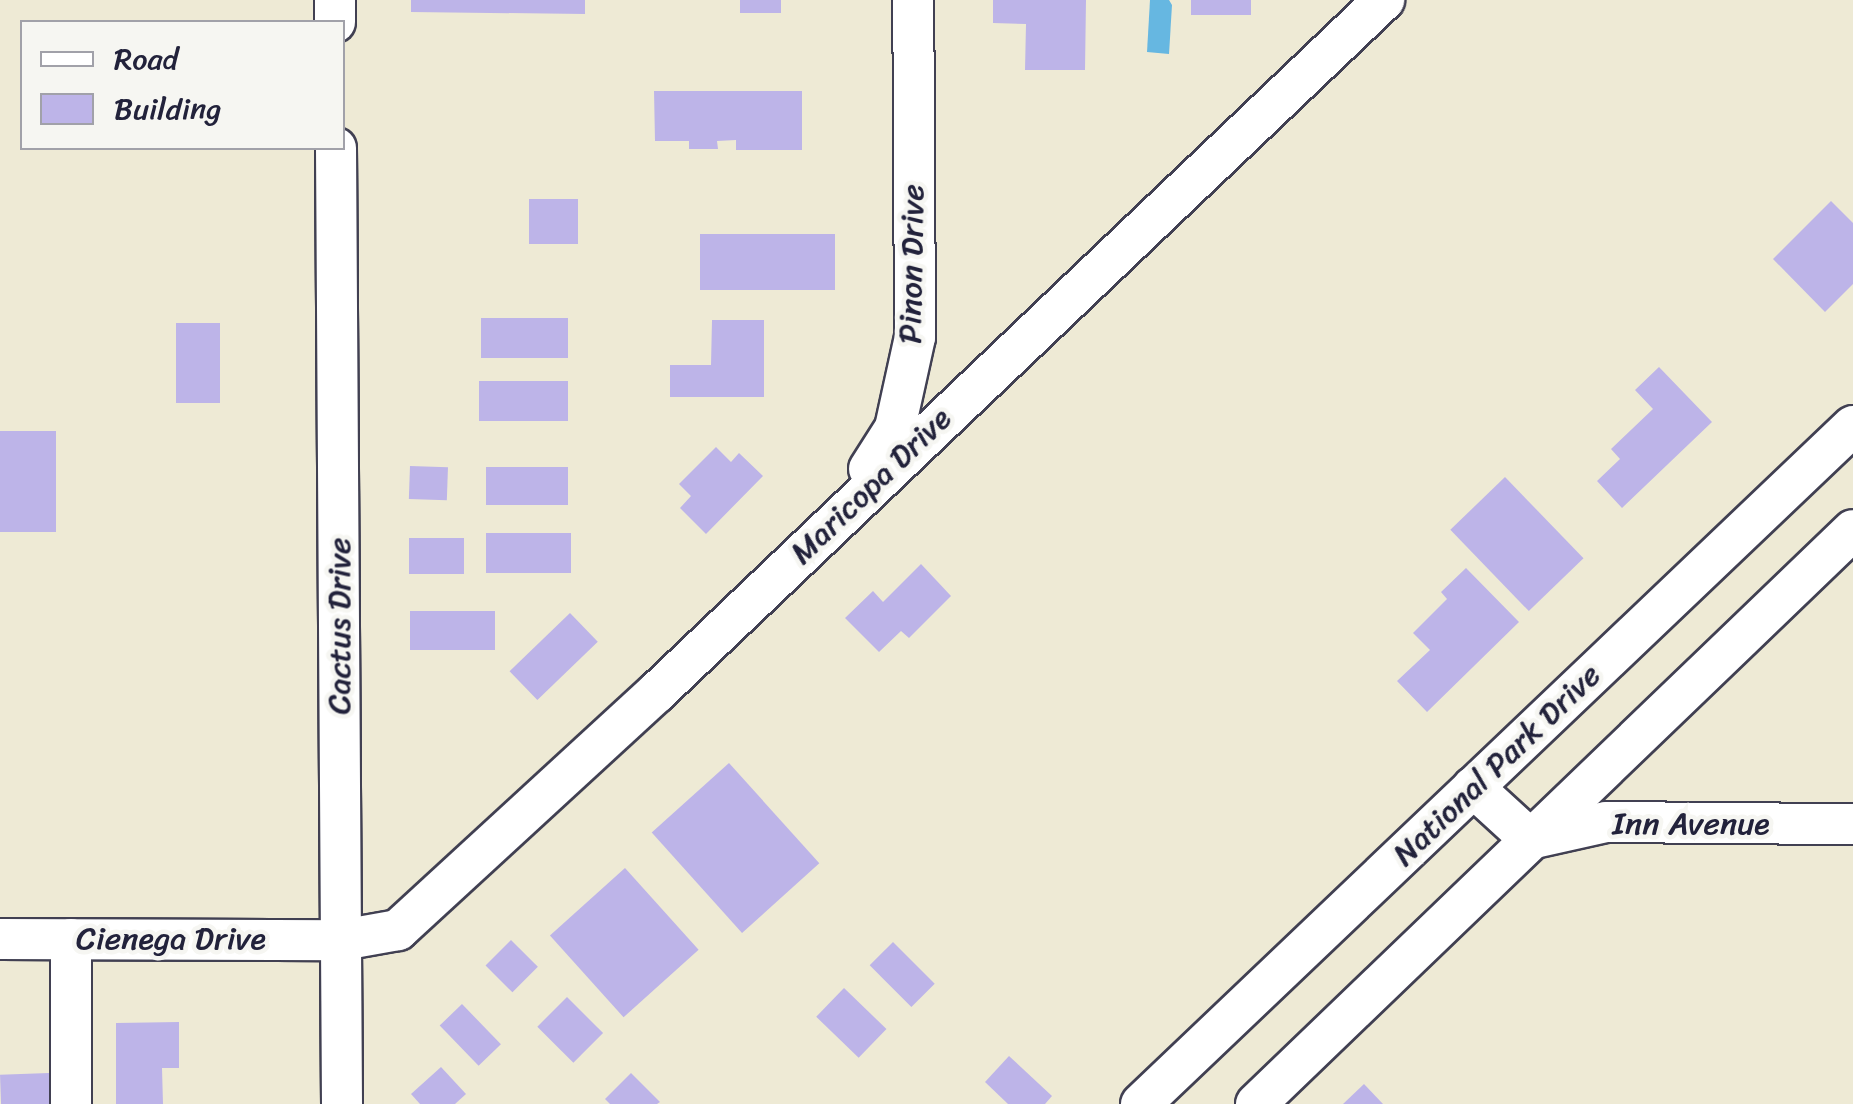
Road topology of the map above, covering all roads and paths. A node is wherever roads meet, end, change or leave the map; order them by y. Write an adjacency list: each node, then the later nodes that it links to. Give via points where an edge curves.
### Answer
1 (914, 0): 5 (street, Pinon Drive, via 914,337 895,428)
2 (1384, 0): 5 (street, Maricopa Drive)
3 (336, 150): 12 (street, Cactus Drive)
4 (1853, 426): 7 (street, National Park Drive)
5 (844, 511): 12 (street, Maricopa Drive, via 398,930)
6 (1853, 530): 9 (street)
7 (1473, 787): 9 (street); 15 (street, National Park Drive)
8 (1853, 824): 9 (street, Inn Avenue, via 1606,822)
9 (1530, 839): 16 (street)
10 (0, 938): 11 (street, Cienega Drive)
11 (71, 938): 12 (street, Cienega Drive); 13 (street)
12 (342, 940): 14 (street, Cactus Drive)
13 (70, 1104)
14 (342, 1104)
15 (1141, 1104)
16 (1256, 1104)

